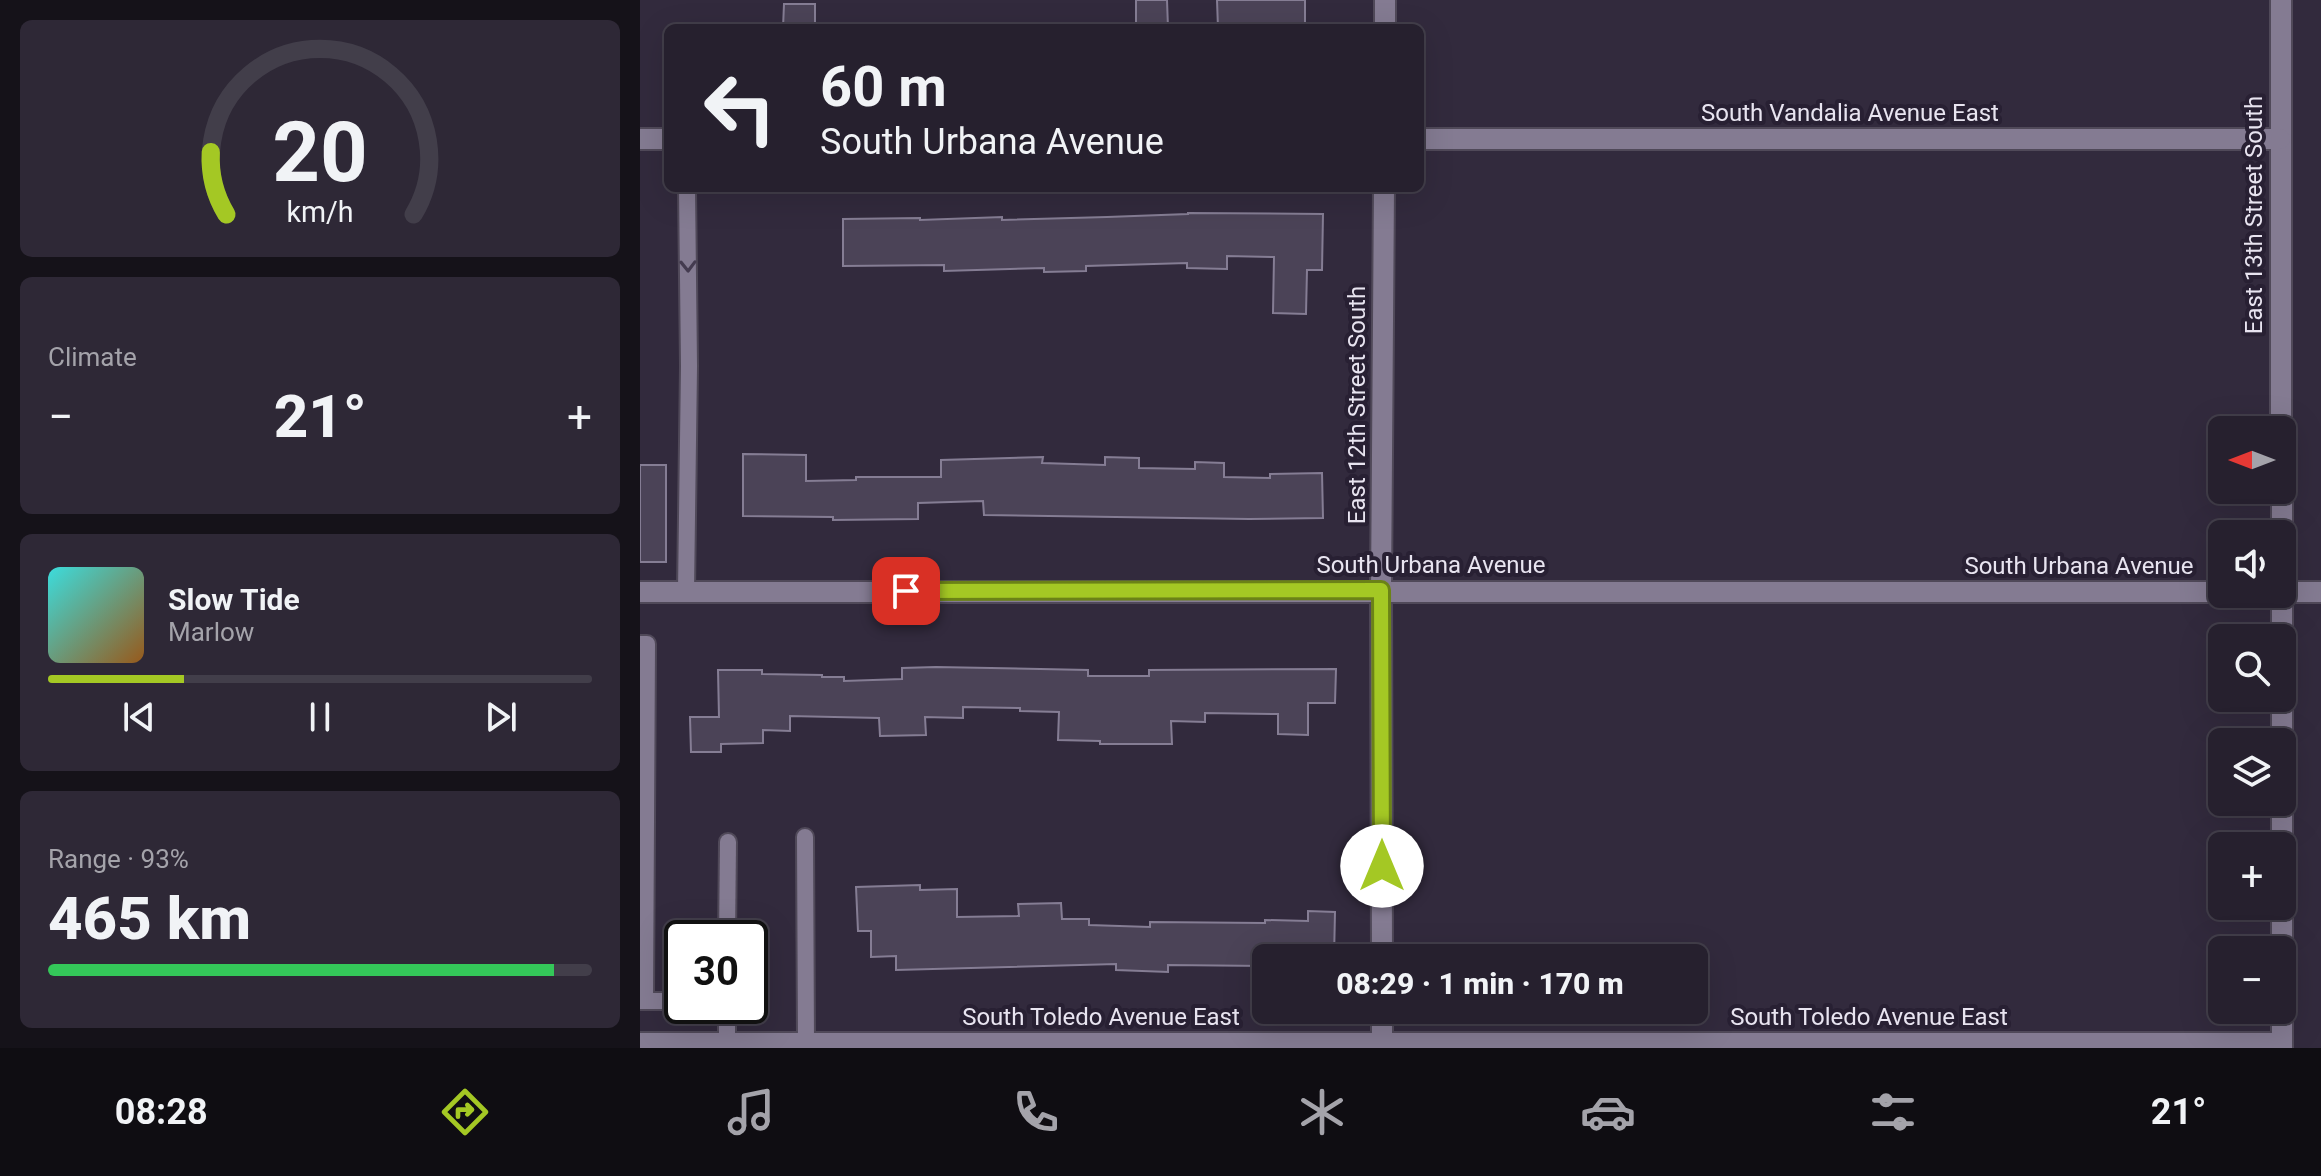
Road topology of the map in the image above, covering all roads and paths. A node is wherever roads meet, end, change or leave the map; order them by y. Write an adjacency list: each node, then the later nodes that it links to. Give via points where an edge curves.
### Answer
1 (1385, 0): 3 (street)
2 (2281, 0): 7 (street, East 13th Street South)
3 (1385, 24)
4 (640, 139): 5 (street)
5 (664, 139)
6 (1424, 139): 7 (street, South Vandalia Avenue East)
7 (2280, 139): 10 (street, East 13th Street South)
8 (687, 192): 12 (lane, one-way to 12)
9 (1384, 192): 11 (street, East 12th Street South)
10 (2281, 416)
11 (1381, 590): 12 (street, South Urbana Avenue); 14 (street, South Urbana Avenue); 23 (street, East 12th Street South)
12 (686, 591): 13 (street, South Urbana Avenue)
13 (640, 592)
14 (2208, 592)
15 (2296, 592): 16 (street)
16 (2321, 592)
17 (2282, 608): 19 (street)
18 (640, 644): 24 (lane, via 647,644)
19 (2282, 832)
20 (805, 837): 30 (lane)
21 (728, 842): 22 (lane)
22 (727, 920)
23 (1382, 944)
24 (643, 1001): 25 (lane)
25 (664, 1001)
26 (727, 1024): 31 (lane)
27 (1382, 1024): 33 (street)
28 (2282, 1024): 34 (street)
29 (640, 1043): 31 (street, South Toledo Avenue East)
30 (806, 1043): 32 (street, South Toledo Avenue East); 33 (street, South Toledo Avenue East)
31 (727, 1044): 32 (street, South Toledo Avenue East)
32 (761, 1046)
33 (1382, 1046): 34 (street, South Toledo Avenue East)
34 (2282, 1046)

